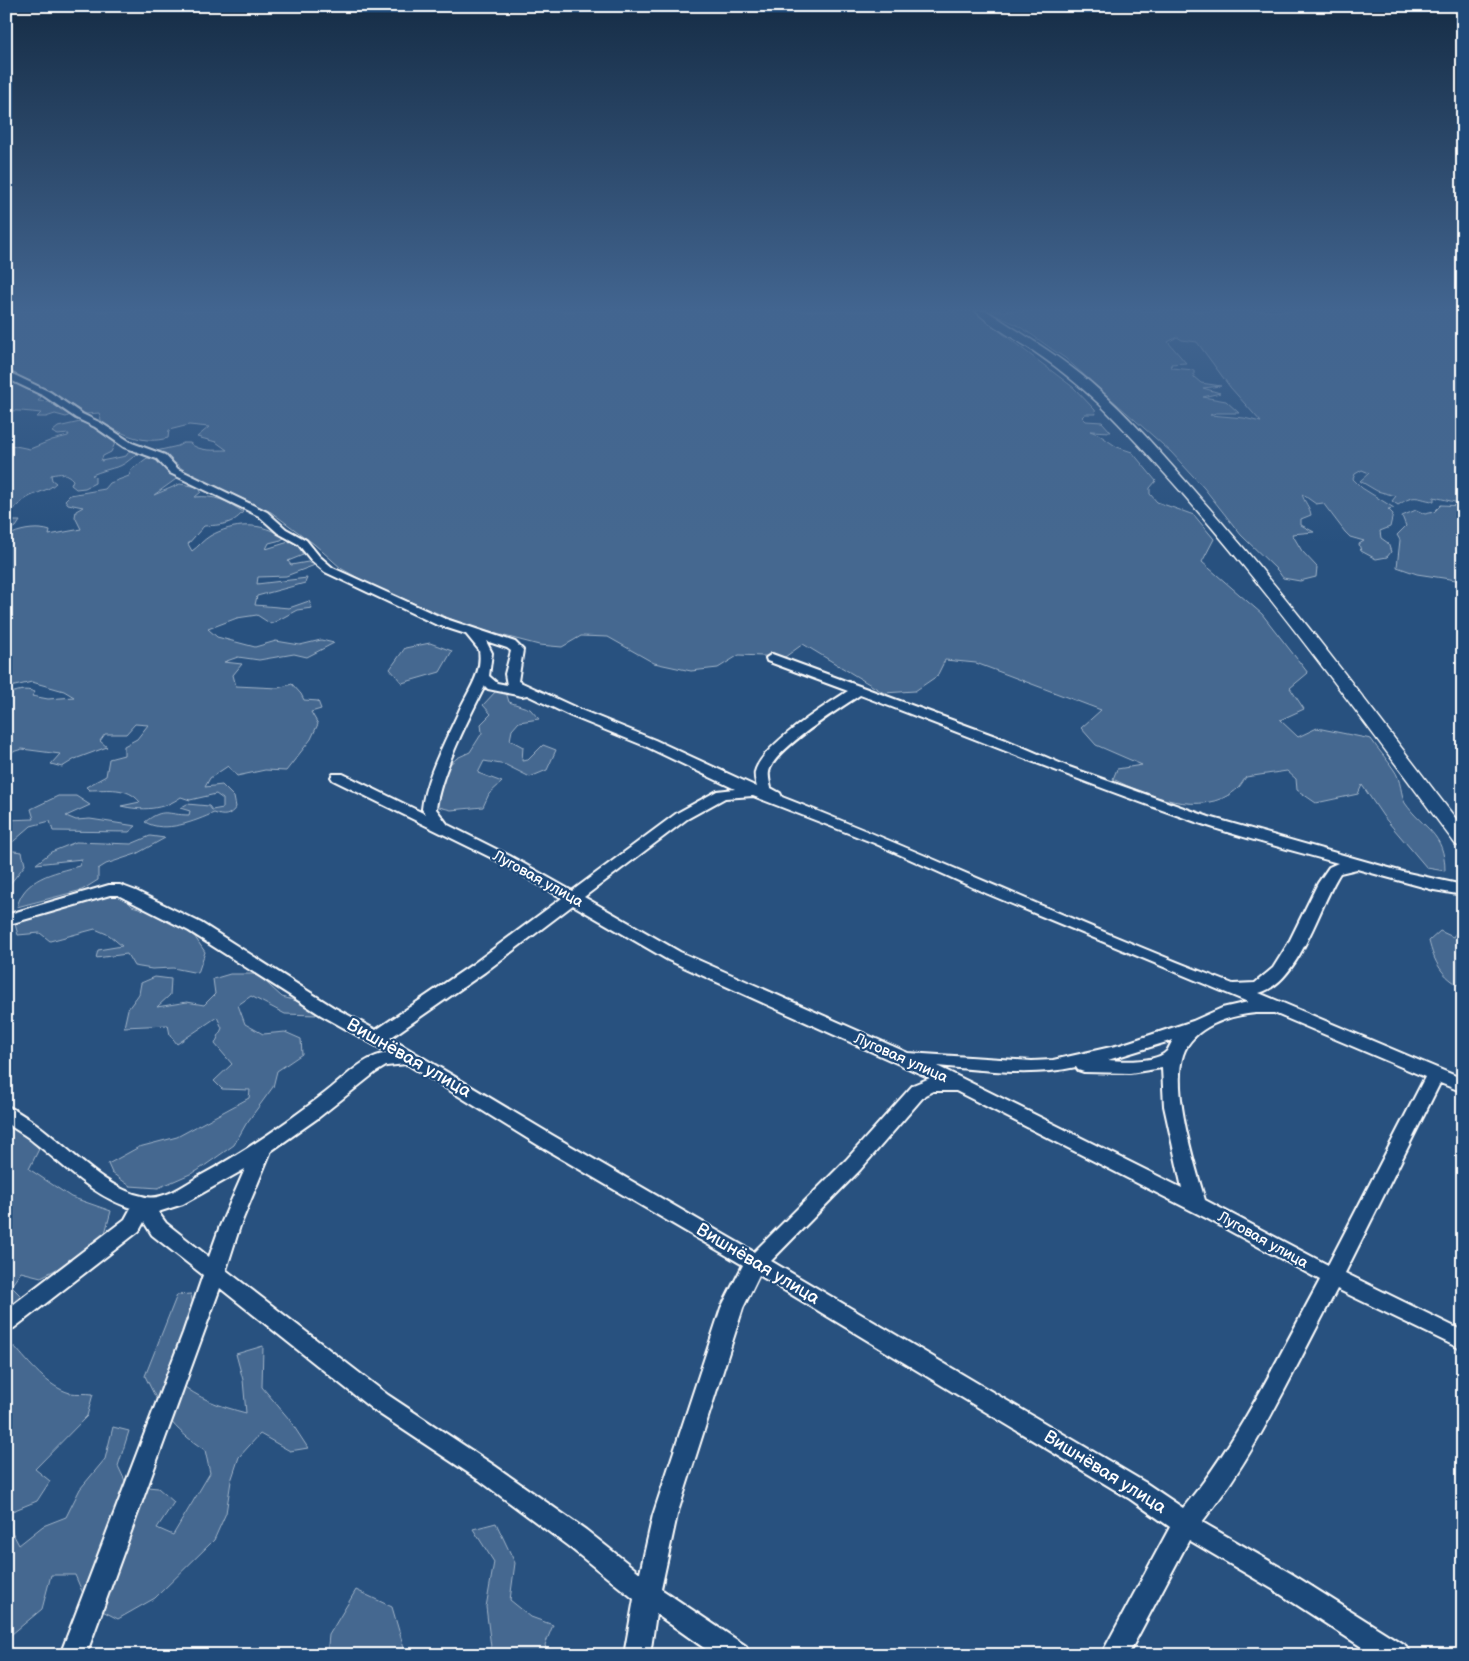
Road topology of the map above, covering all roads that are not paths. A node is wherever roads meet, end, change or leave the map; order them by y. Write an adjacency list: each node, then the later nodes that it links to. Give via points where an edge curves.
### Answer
1 (36, 389): 3 (street, via 128,444 161,457 174,471 263,514 302,542 329,570)
2 (1088, 389): 12 (street, via 1168,469 1250,564)
3 (462, 630): 5 (street, via 480,640 485,647); 7 (street, via 511,645 517,650 512,683)
4 (772, 658): 6 (street)
5 (483, 678): 7 (street, via 493,686); 11 (street, via 430,800 429,809)
6 (859, 690): 10 (street, via 818,717 768,760 762,770 765,790); 13 (street, via 1141,798 1236,830)
7 (536, 694): 9 (street)
8 (338, 777): 11 (street, Луговая улица)
9 (759, 792): 10 (street); 15 (street, via 740,791 708,800)
10 (785, 802): 17 (street)
11 (444, 828): 15 (street, Луговая улица)
12 (1463, 841)
13 (1359, 864): 14 (street); 17 (street, via 1334,870 1289,956 1267,984 1256,989 1244,989)
14 (1463, 890)
15 (574, 898): 20 (street); 21 (street, Луговая улица, via 674,956)
16 (6, 920): 20 (street, Вишнёвая улица, via 109,890 120,890 195,927 327,1011)
17 (1215, 983): 18 (street)
18 (1286, 1011): 19 (street, via 1266,1007 1243,1008); 25 (street)
19 (1197, 1026): 22 (street, via 1182,1039); 24 (street, via 1122,1051)
20 (377, 1038): 23 (street, Вишнёвая улица)
21 (900, 1056): 24 (street, via 1032,1068); 27 (street, Луговая улица)
22 (1173, 1056): 24 (street, via 1146,1067); 30 (street, via 1170,1071 1177,1129)
23 (410, 1058): 29 (street, via 382,1060 370,1067); 32 (street, Вишнёвая улица)
24 (1053, 1066)
25 (1435, 1075): 26 (street); 34 (street)
26 (1463, 1086)
27 (966, 1088): 30 (street, Луговая улица); 32 (street, via 948,1083 931,1084 919,1090 853,1165)
28 (6, 1113): 31 (street, via 120,1196)
29 (264, 1148): 31 (street, via 172,1201); 33 (street, via 230,1226)
30 (1196, 1204): 34 (street, Луговая улица)
31 (143, 1205): 33 (street, via 159,1229); 35 (street, via 132,1225)
32 (756, 1262): 37 (street, Вишнёвая улица, via 1130,1486); 38 (street, via 732,1308 666,1515)
33 (215, 1272): 38 (street, via 380,1402 562,1527); 39 (street)
34 (1332, 1278): 36 (street, Луговая улица); 37 (street, via 1254,1423 1208,1496)
35 (6, 1322)
36 (1463, 1341)
37 (1185, 1524): 42 (street); 43 (street, Вишнёвая улица)
38 (648, 1595): 40 (street); 41 (street)
39 (73, 1655)
40 (637, 1655)
41 (737, 1655)
42 (1114, 1655)
43 (1398, 1655)

